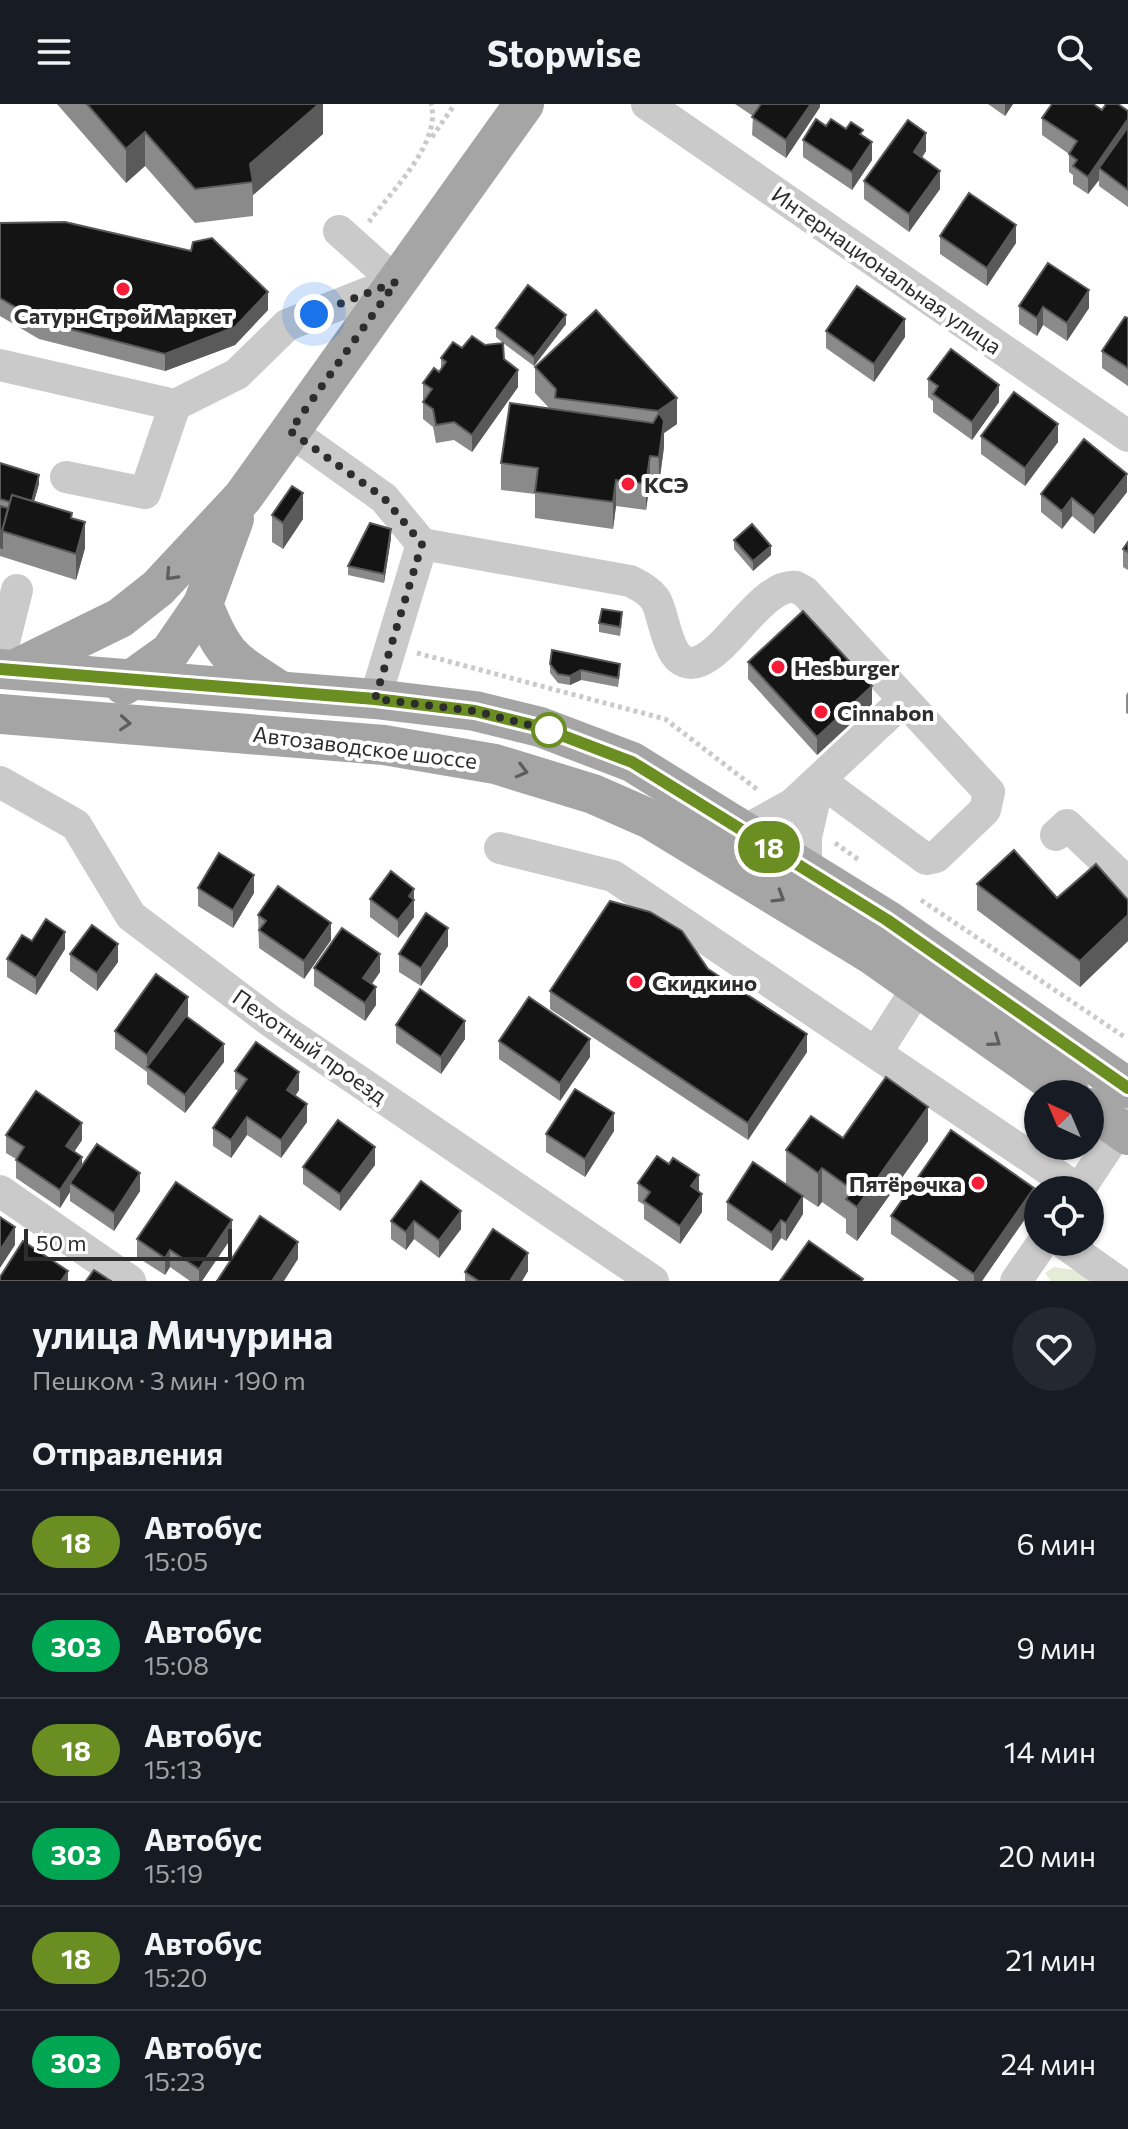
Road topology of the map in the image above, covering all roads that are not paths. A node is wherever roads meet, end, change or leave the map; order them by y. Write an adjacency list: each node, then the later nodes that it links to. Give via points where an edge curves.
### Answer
1 (524, 104): 4 (main road)
2 (647, 104): 8 (street, Интернациональная улица)
3 (346, 237): 4 (street)
4 (396, 282): 6 (street, via 287,325 237,374); 7 (main road)
5 (0, 365): 6 (street)
6 (175, 405): 9 (street, via 145,493)
7 (290, 431): 10 (main road); 11 (street, via 384,498)
8 (1128, 436)
9 (66, 477)
10 (243, 497): 13 (main road); 14 (main road, one-way to 14, via 158,588 120,618)
11 (422, 544): 17 (street); 18 (street, via 630,581 657,602 666,640 691,662 707,657 778,590 796,587)
12 (17, 590): 14 (street)
13 (203, 604): 15 (main road, via 170,652); 16 (main road, via 222,649)
14 (5, 666): 15 (main road, Автозаводское шоссе)
15 (133, 681): 16 (main road, Автозаводское шоссе); 20 (main road)
16 (279, 690): 17 (main road, Автозаводское шоссе)
17 (375, 699): 23 (main road, Автозаводское шоссе, via 475,711 540,727 632,762)
18 (904, 700): 21 (street); 21 (street, via 989,792 985,810 936,857 919,856)
19 (0, 714): 20 (main road, Автозаводское шоссе)
20 (47, 718): 28 (main road, Автозаводское шоссе, one-way to 28, via 318,737 457,757 536,775 650,819)
21 (819, 780): 23 (street, via 775,817); 26 (street, via 808,825)
22 (0, 782): 39 (street, Пехотный проезд, via 76,825 131,916 273,1023)
23 (744, 831): 26 (main road, Автозаводское шоссе)
24 (1056, 835): 27 (street, via 1067,825)
25 (500, 848): 29 (street, via 613,876)
26 (806, 870): 31 (main road, Автозаводское шоссе, via 887,920)
27 (1128, 883)
28 (918, 987): 29 (street); 30 (main road, Автозаводское шоссе, one-way to 30)
29 (876, 1053): 33 (street)
30 (1050, 1080)
31 (1128, 1088)
32 (1117, 1122): 34 (street)
33 (1058, 1176)
34 (1087, 1176)
35 (0, 1191): 38 (street)
36 (1033, 1256): 40 (street)
37 (1082, 1256): 41 (street)
38 (130, 1281)
39 (653, 1281)
40 (1016, 1281)
41 (1117, 1281)

